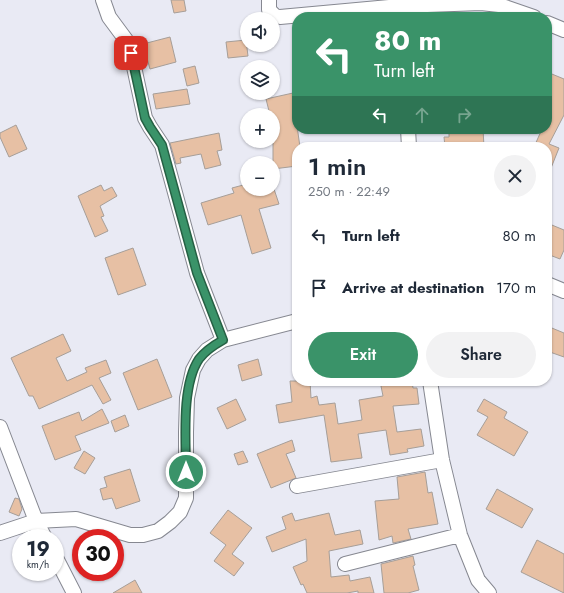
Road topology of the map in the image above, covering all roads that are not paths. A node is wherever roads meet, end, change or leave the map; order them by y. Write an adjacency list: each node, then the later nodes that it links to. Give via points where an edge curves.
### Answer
1 (103, 0): 12 (street, via 109,17 126,40 131,53 145,118 162,145 197,273)
2 (269, 0): 6 (street, via 269,10 275,16)
3 (400, 8): 4 (street); 5 (street, via 481,3 499,4)
4 (347, 12)
5 (521, 12)
6 (292, 16)
7 (552, 24): 8 (street)
8 (564, 30)
9 (552, 286): 10 (street)
10 (564, 291)
11 (292, 322): 12 (street)
12 (223, 340): 17 (street, via 207,350 199,359 191,377 187,398 186,498 180,512 170,522 158,531 130,535 76,519)
13 (431, 386): 15 (street)
14 (0, 427): 17 (street)
15 (442, 460): 16 (street); 20 (street)
16 (297, 486)
17 (36, 521): 18 (street); 19 (street)
18 (40, 529)
19 (0, 533)
20 (460, 535): 21 (street); 24 (street, via 478,580)
21 (345, 564)
22 (64, 574): 23 (street)
23 (74, 593)
24 (489, 593)

